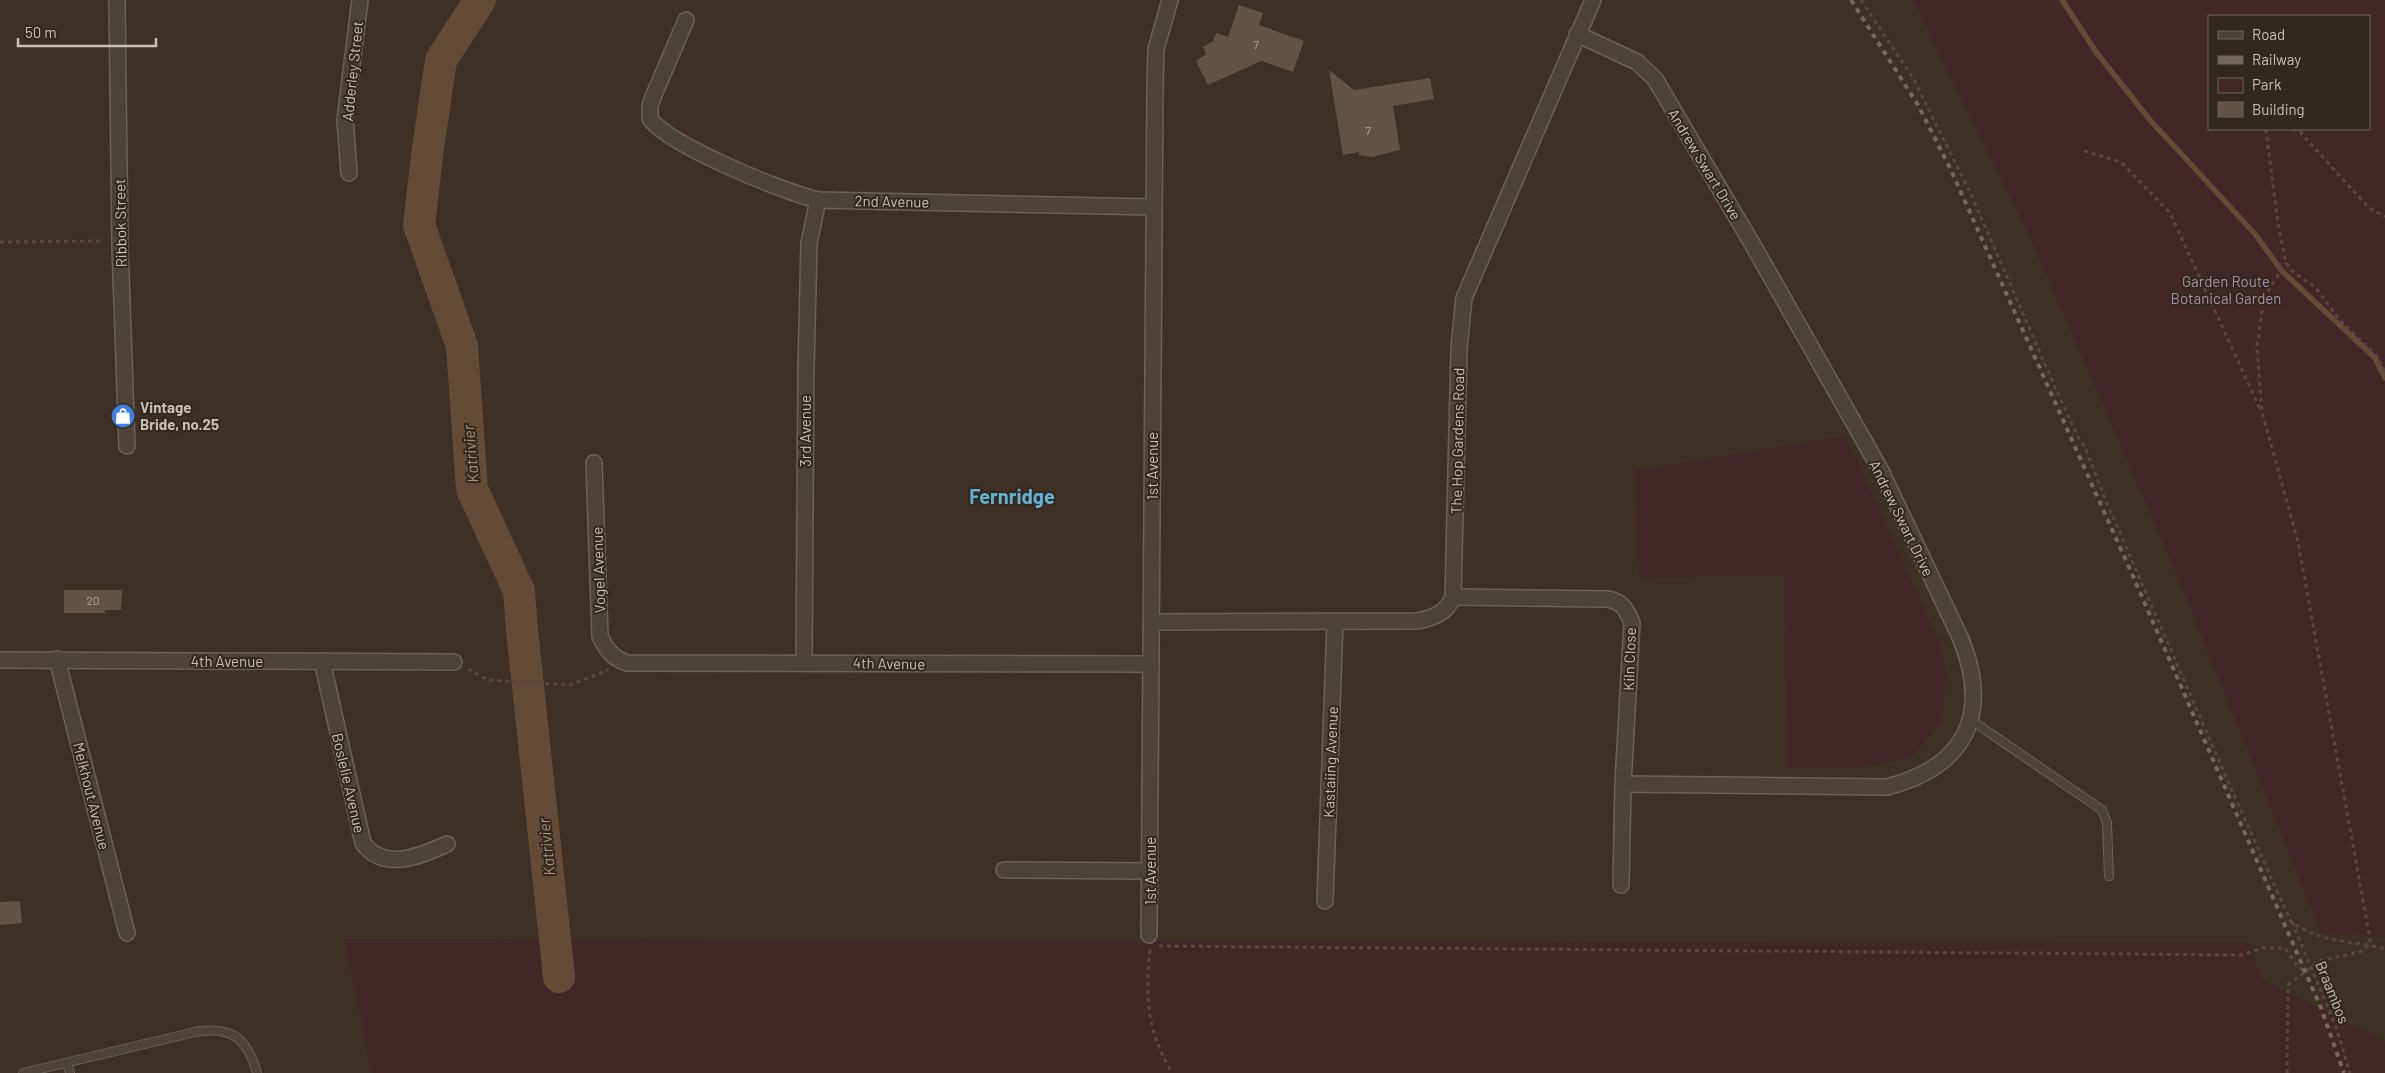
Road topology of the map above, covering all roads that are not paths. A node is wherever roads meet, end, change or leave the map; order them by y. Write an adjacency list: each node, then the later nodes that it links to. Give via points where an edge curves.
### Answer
1 (117, 0): 10 (street, Ribbok Street)
2 (360, 0): 7 (street, Adderley Street, via 345,120)
3 (1170, 0): 9 (street, 1st Avenue, via 1156,49)
4 (1592, 0): 6 (street, The Hop Gardens Road)
5 (686, 20): 8 (street, 2nd Avenue, via 653,97 650,119 676,140 724,164)
6 (1577, 34): 12 (street, The Hop Gardens Road, via 1464,298 1459,348); 22 (street, Andrew Swart Drive, via 1648,70 1754,247 1880,469 1960,637 1974,685)
7 (349, 173)
8 (818, 200): 9 (street, 2nd Avenue); 19 (street, 3rd Avenue, via 810,243 806,369)
9 (1153, 207): 13 (street, 1st Avenue)
10 (127, 446)
11 (594, 463): 20 (street, Vogel Avenue, via 600,636 610,653)
12 (1454, 597): 14 (street, via 1439,614 1417,621); 23 (street, Kiln Close, via 1607,599 1622,605 1632,623)
13 (1152, 622): 14 (street); 21 (street, 1st Avenue)
14 (1335, 623): 29 (street, Kastaiing Avenue)
15 (0, 660): 16 (street, 4th Avenue)
16 (57, 660): 17 (street, 4th Avenue); 30 (street, Melkhout Avenue)
17 (322, 661): 18 (street, 4th Avenue); 24 (street, Boslelie Avenue, via 363,843 381,857 404,860)
18 (454, 662)
19 (804, 662): 20 (street, 4th Avenue); 21 (street, 4th Avenue)
20 (628, 663)
21 (1150, 664): 26 (street, 1st Avenue)
22 (1971, 720): 23 (street, Andrew Swart Drive, via 1954,750 1930,772 1887,787); 27 (lane, via 2102,810 2107,823)
23 (1623, 784): 28 (street, Kiln Close)
24 (447, 844)
25 (1004, 870): 26 (street)
26 (1150, 871): 31 (street, 1st Avenue)
27 (2109, 876)
28 (1622, 885)
29 (1325, 901)
30 (127, 933)
31 (1149, 935)
32 (67, 1063): 33 (lane); 34 (lane); 35 (lane, via 216,1029 239,1039 253,1060)
33 (23, 1073)
34 (70, 1073)
35 (257, 1073)

